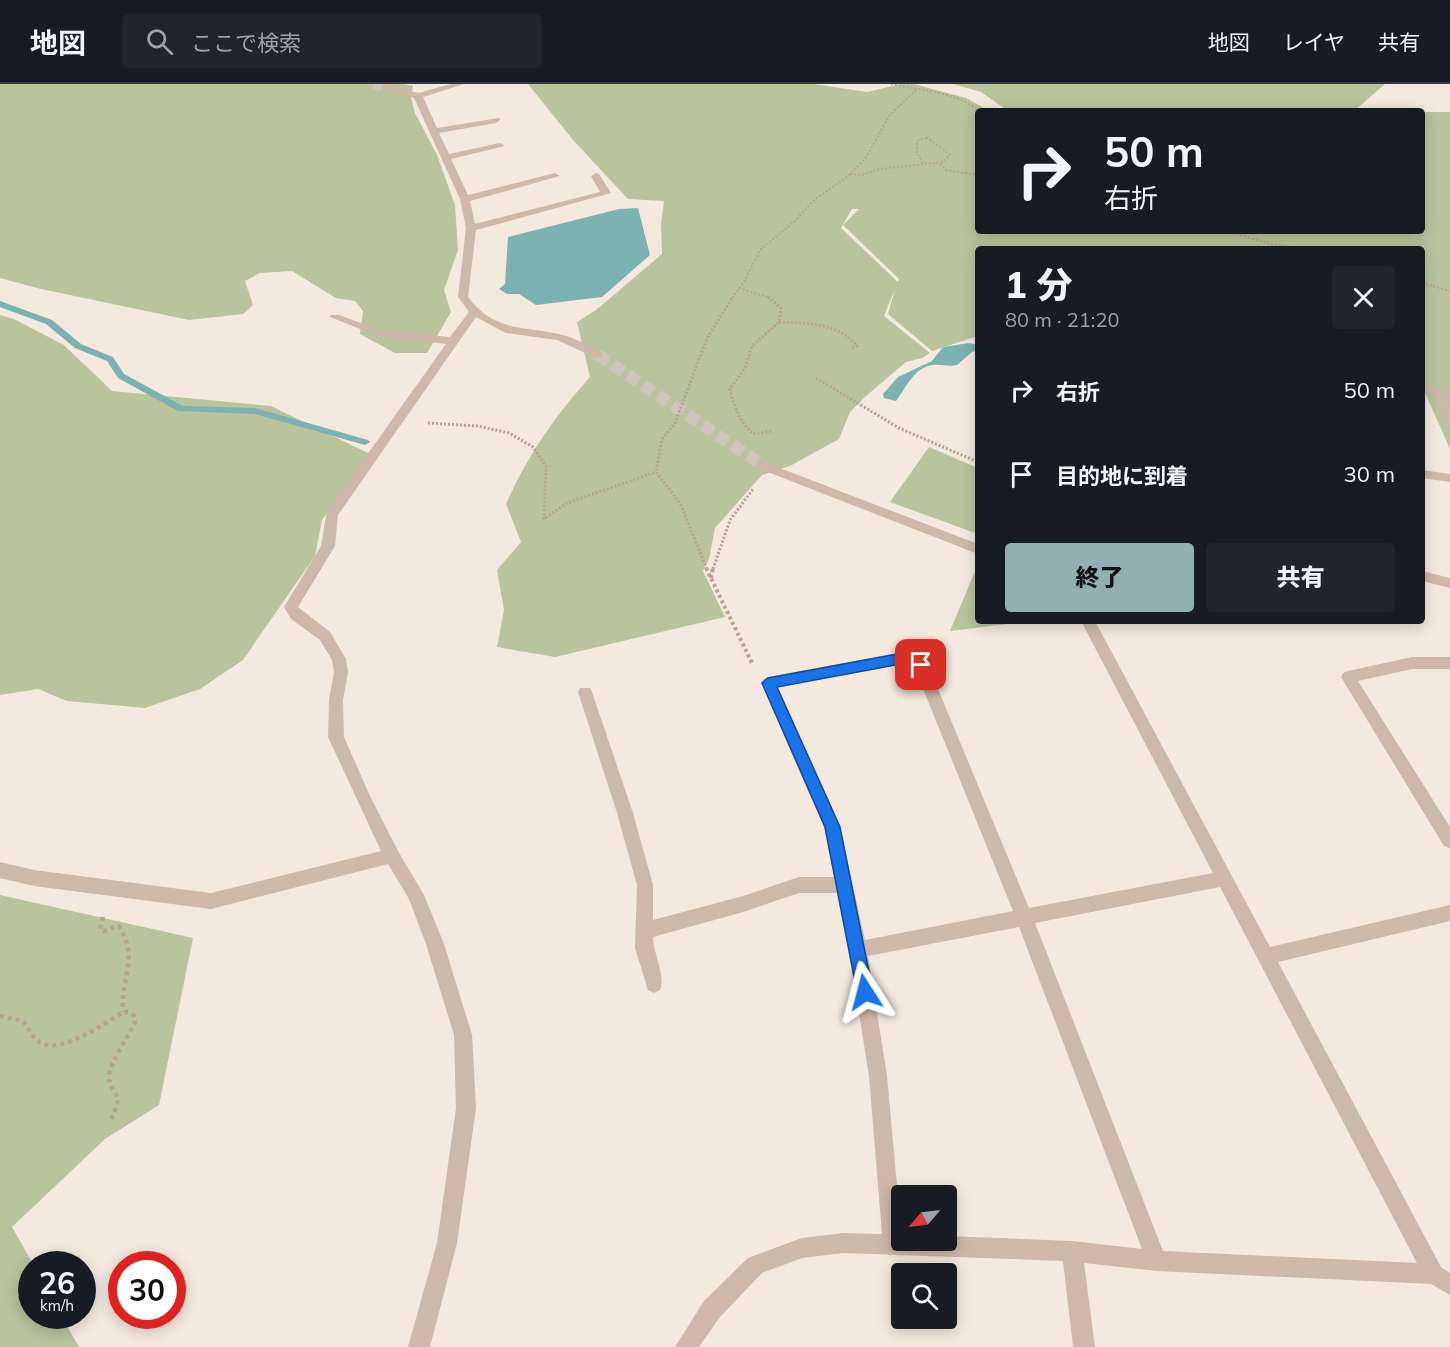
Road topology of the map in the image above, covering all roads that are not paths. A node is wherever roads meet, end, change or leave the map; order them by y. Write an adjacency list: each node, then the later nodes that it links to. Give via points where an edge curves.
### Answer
1 (460, 84): 3 (street)
2 (388, 87): 3 (street)
3 (418, 96): 5 (street)
4 (496, 120): 5 (street)
5 (433, 131): 7 (street)
6 (500, 146): 7 (street)
7 (445, 157): 10 (street)
8 (555, 176): 10 (street)
9 (596, 176): 11 (street, via 606,193)
10 (465, 199): 11 (street)
11 (471, 228): 12 (street, via 463,297)
12 (474, 312): 14 (street); 15 (street, via 510,331 559,337)
13 (335, 317): 14 (street, via 378,333)
14 (452, 341): 28 (street, via 332,514 328,546 291,607 325,636 339,659 336,737)
15 (598, 355)
16 (1425, 388): 17 (street, via 1441,394)
17 (1450, 422)
18 (768, 468): 21 (street)
19 (1425, 474): 20 (street)
20 (1450, 478)
21 (975, 548)
22 (1425, 577): 23 (street)
23 (1450, 583)
24 (1090, 624): 30 (street)
25 (1450, 663): 27 (street, via 1412,663 1348,677)
26 (585, 692): 34 (street, via 645,885)
27 (1450, 841)
28 (392, 856): 29 (street, via 211,901); 44 (street, via 416,895 463,1035 466,1108 447,1243)
29 (0, 870)
30 (1225, 878): 33 (street); 36 (street)
31 (843, 885): 33 (street, via 832,827 768,683 908,657 921,665); 34 (street, via 799,885); 35 (street)
32 (1450, 913): 36 (street)
33 (1024, 917): 35 (street); 42 (street)
34 (644, 931): 37 (street, via 644,948)
35 (858, 950): 38 (street, via 878,1076)
36 (1266, 956): 43 (street)
37 (654, 984)
38 (891, 1221)
39 (891, 1243): 45 (street, via 802,1248 755,1265 712,1309)
40 (957, 1246): 41 (street)
41 (1072, 1251): 42 (street); 46 (street)
42 (1157, 1261): 43 (street)
43 (1442, 1279)
44 (419, 1347)
45 (686, 1347)
46 (1084, 1347)

